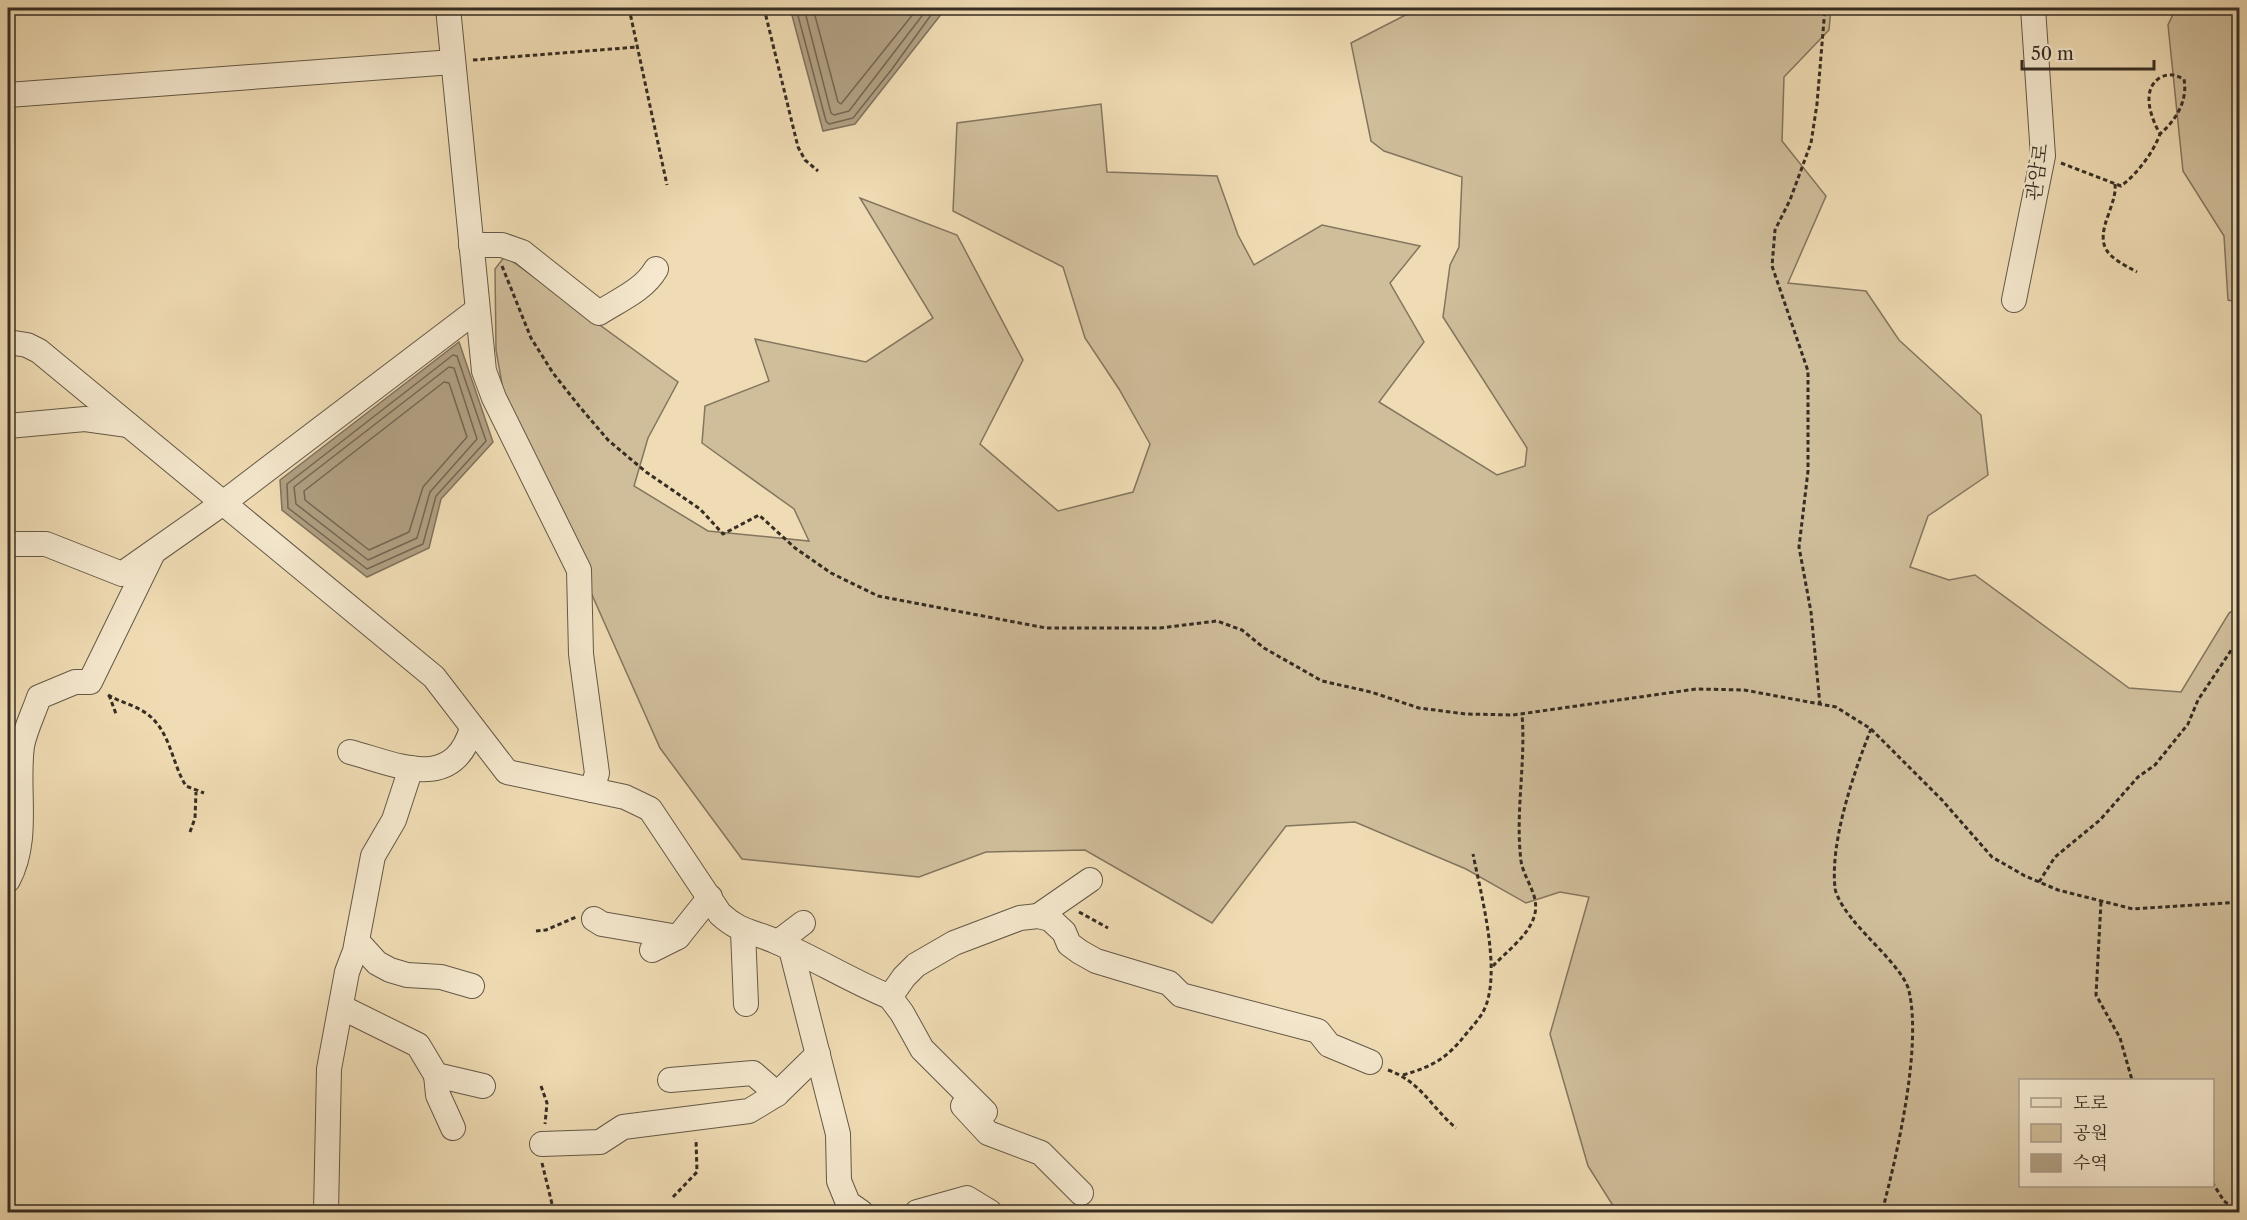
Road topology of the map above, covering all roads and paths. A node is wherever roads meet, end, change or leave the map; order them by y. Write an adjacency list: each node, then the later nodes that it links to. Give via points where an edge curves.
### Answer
1 (448, 8): 7 (street)
2 (629, 8): 6 (path)
3 (764, 8): 11 (path, via 798,147)
4 (1825, 8): 27 (path, via 1811,143 1775,230 1772,266 1808,371 1808,471 1799,547 1811,612)
5 (2033, 8): 10 (street, 관암로)
6 (637, 47): 7 (path); 13 (path)
7 (453, 62): 8 (street); 14 (street)
8 (8, 94)
9 (2160, 134): 9 (path, via 2152,120 2150,90 2156,81 2175,74 2184,79 2185,96); 12 (path, via 2128,180 2121,186)
10 (2043, 156): 12 (path); 17 (street, 관암로)
11 (818, 171)
12 (2115, 184): 16 (path, via 2103,242 2106,252 2117,262)
13 (667, 185)
14 (477, 245): 15 (street, via 502,245 522,252 599,313 640,288); 18 (street); 28 (path, via 501,265 531,338 579,406 608,440 700,509 723,534 759,514 822,567 878,596 1046,628 1160,627 1217,621 1242,630 1264,648 1322,681 1419,708 1466,714)
15 (656, 269)
16 (2137, 272)
17 (2014, 300)
18 (477, 309): 22 (street); 33 (street, via 484,370 494,399 579,570 581,654 597,773)
19 (8, 342): 20 (street, via 39,351)
20 (129, 425): 21 (street, via 85,418); 22 (street)
21 (8, 426)
22 (223, 503): 24 (street); 29 (street, via 434,677)
23 (8, 544): 24 (street, via 46,544 122,574)
24 (153, 552): 38 (street, via 90,682 75,682 39,697 22,745 21,816)
25 (2240, 637): 40 (path, via 2204,691 2188,724 2155,765 2138,777 2100,820 2055,857)
26 (108, 695): 34 (path, via 133,705 157,722 166,735 182,779)
27 (1820, 705): 28 (path, via 1744,690 1696,689); 30 (path, via 1836,707)
28 (1522, 714): 55 (path, via 1519,836 1522,864 1534,892 1535,916 1527,931)
29 (472, 728): 32 (street, via 467,746 452,763 434,770); 33 (street, via 507,772)
30 (1871, 729): 40 (path, via 1992,857); 83 (path, via 1846,797 1835,890 1852,919 1909,989 1913,1029 1904,1108)
31 (350, 752): 32 (street)
32 (411, 768): 52 (street, via 394,820 373,856)
33 (592, 790): 41 (street, via 625,797 650,809)
34 (196, 792): 35 (path); 36 (path)
35 (204, 793)
36 (190, 832)
37 (1473, 854): 55 (path)
38 (8, 880)
39 (1090, 880): 42 (street)
40 (2039, 882): 43 (path)
41 (710, 897): 50 (street, via 720,914); 51 (street)
42 (1059, 901): 45 (street); 48 (path)
43 (2101, 902): 44 (path, via 2133,909); 65 (path, via 2096,994 2120,1038)
44 (2240, 902)
45 (1038, 916): 57 (street, via 1020,918 954,943 916,965); 62 (street, via 1050,919 1064,932 1069,944 1096,960 1169,983 1181,996 1318,1031 1329,1045)
46 (594, 919): 49 (path, via 588,912); 51 (street, via 602,924)
47 (803, 923): 53 (street)
48 (1108, 928)
49 (536, 931)
50 (743, 931): 53 (street); 58 (street)
51 (678, 937): 54 (street)
52 (357, 940): 56 (street, via 377,963 390,970); 59 (street)
53 (785, 946): 57 (street); 61 (street)
54 (652, 950)
55 (1492, 966): 64 (path, via 1484,1011 1457,1048 1435,1064)
56 (472, 986)
57 (890, 997): 60 (street)
58 (746, 1004)
59 (340, 1007): 63 (street, via 418,1046); 78 (street, via 329,1069)
60 (913, 1035): 70 (street); 76 (street, via 919,1059 988,1133 1041,1154)
61 (818, 1054): 69 (street); 80 (street, via 838,1134 839,1181 849,1203)
62 (1370, 1062): 64 (path)
63 (436, 1075): 67 (street); 72 (street, via 438,1095)
64 (1403, 1076): 73 (path)
65 (2132, 1079)
66 (670, 1080): 69 (street, via 753,1073)
67 (483, 1086)
68 (541, 1086): 74 (path, via 547,1114)
69 (777, 1094): 71 (street, via 749,1111)
70 (985, 1112)
71 (693, 1119): 74 (street, via 623,1127 600,1142); 77 (path, via 697,1172)
72 (453, 1128)
73 (1456, 1128)
74 (542, 1144): 79 (path, via 540,1156)
75 (2214, 1185): 84 (path, via 2224,1201)
76 (1081, 1193)
77 (673, 1197)
78 (326, 1212)
79 (554, 1212)
80 (861, 1212)
81 (916, 1212): 82 (street, via 967,1198)
82 (990, 1212)
83 (1882, 1212)
84 (2239, 1212)

